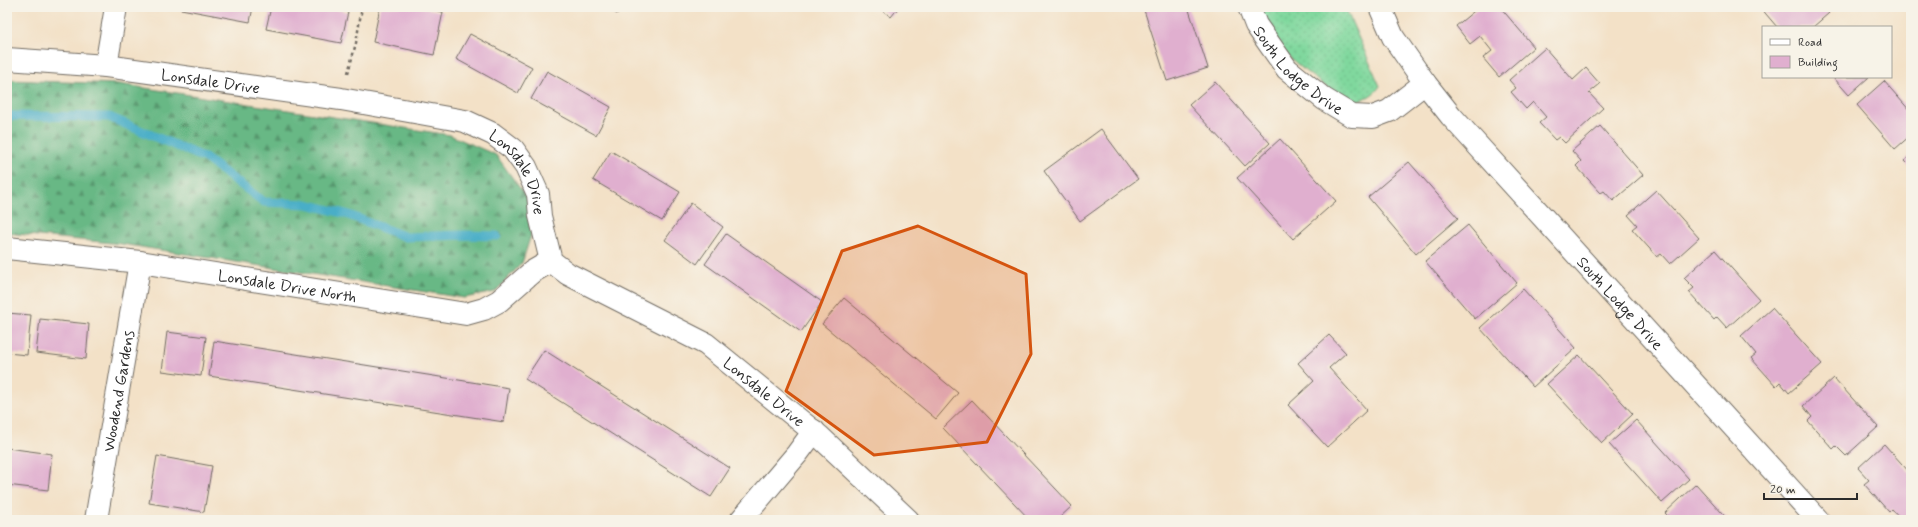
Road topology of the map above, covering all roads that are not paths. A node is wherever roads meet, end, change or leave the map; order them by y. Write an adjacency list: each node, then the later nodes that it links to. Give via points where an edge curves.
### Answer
1 (116, 7): 5 (street)
2 (1249, 7): 6 (street, South Lodge Drive, via 1256,25 1286,69 1324,99 1352,116 1373,117 1389,111)
3 (1380, 7): 6 (street, South Lodge Drive, via 1393,37)
4 (7, 59): 5 (street, Lonsdale Drive)
5 (106, 66): 8 (street, Lonsdale Drive, via 341,99 465,121 493,134 512,149 526,167 538,194 540,216)
6 (1425, 83): 14 (street, South Lodge Drive, via 1451,116)
7 (7, 248): 9 (street, Lonsdale Drive North)
8 (551, 261): 9 (street, Lonsdale Drive North, via 532,272 499,301 466,314); 10 (street, Lonsdale Drive, via 568,274 706,344)
9 (140, 262): 11 (street, Woodend Gardens)
10 (814, 431): 12 (street); 13 (street, Lonsdale Drive)
11 (96, 520)
12 (741, 520)
13 (908, 520)
14 (1818, 520)

